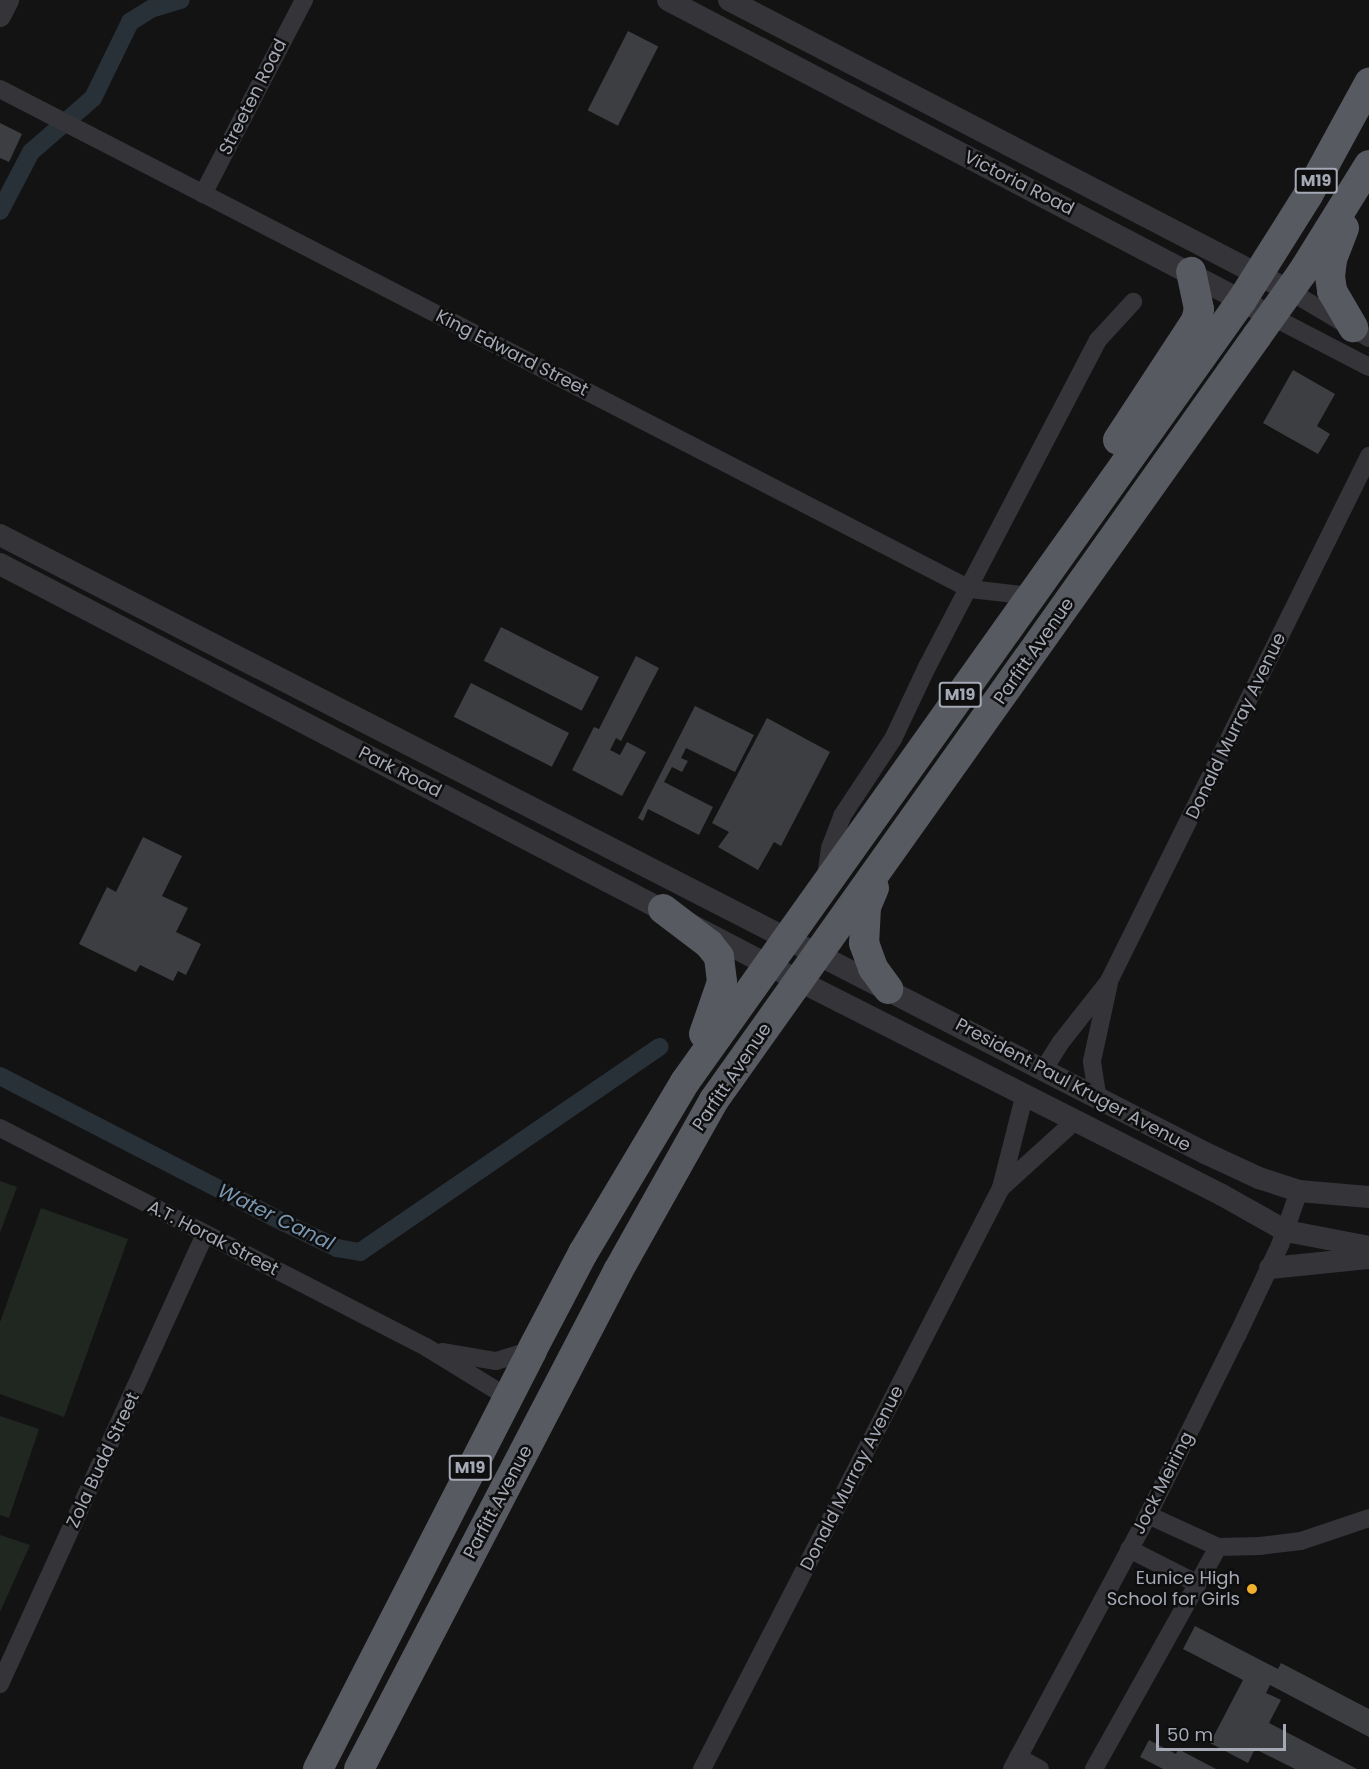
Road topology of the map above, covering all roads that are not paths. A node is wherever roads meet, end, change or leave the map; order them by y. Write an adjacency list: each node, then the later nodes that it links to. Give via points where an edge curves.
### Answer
1 (8, 0): 5 (street)
2 (304, 0): 11 (street, Streeten Road)
3 (729, 0): 8 (street, Victoria Road)
4 (679, 3): 10 (street, Victoria Road)
5 (0, 16)
6 (1369, 83): 13 (highway, M19, via 1308,195)
7 (0, 89): 11 (street, King Edward Street)
8 (1001, 141): 10 (street); 13 (street, Victoria Road)
9 (1367, 168): 14 (highway, M19); 17 (highway, via 1332,260 1330,276 1332,291)
10 (994, 170): 12 (street, Victoria Road)
11 (203, 194): 23 (street, King Edward Street)
12 (1191, 272): 13 (street, Victoria Road); 21 (highway, via 1199,309 1196,321 1079,497 1066,523)
13 (1250, 288): 14 (street, Victoria Road); 16 (street, Victoria Road); 21 (highway, Parfitt Avenue / M19)
14 (1288, 290): 16 (highway, M19); 17 (street, Victoria Road)
15 (1133, 302): 23 (street, Parfitt Avenue, via 1098,340)
16 (1271, 316): 18 (street, Victoria Road); 25 (highway, Parfitt Avenue / M19)
17 (1361, 332)
18 (1369, 367)
19 (1367, 465): 32 (street, Donald Murray Avenue)
20 (0, 535): 28 (street, Park Road)
21 (1065, 548): 24 (highway, Parfitt Avenue / M19)
22 (0, 564): 27 (street, Park Road)
23 (970, 589): 24 (street, King Edward Street); 26 (street, Parfitt Avenue, via 893,739 842,816 830,848)
24 (1031, 596): 26 (highway, Parfitt Avenue / M19)
25 (883, 863): 29 (highway, Parfitt Avenue / M19); 33 (highway, via 866,908 864,943 873,968)
26 (825, 885): 28 (highway, Parfitt Avenue / M19)
27 (663, 909): 30 (street, Park Road); 35 (highway, via 709,944 723,971 719,997)
28 (786, 939): 29 (street, President Paul Kruger Avenue); 30 (highway, Parfitt Avenue / M19)
29 (818, 954): 31 (highway, Parfitt Avenue / M19); 33 (street, President Paul Kruger Avenue)
30 (768, 965): 31 (street, Park Road); 35 (highway, Parfitt Avenue / M19)
31 (800, 980): 36 (street, President Paul Kruger Avenue); 43 (highway, Parfitt Avenue / M19, via 714,1100)
32 (1109, 981): 34 (street, Donald Murray Avenue); 37 (street, Donald Murray Avenue, via 1092,1061)
33 (888, 989): 34 (street, President Paul Kruger Avenue)
34 (1044, 1069): 37 (street, President Paul Kruger Avenue)
35 (685, 1082): 50 (highway, Parfitt Avenue / M19, via 583,1253)
36 (1024, 1097): 38 (street, President Paul Kruger Avenue); 40 (street, Donald Murray Avenue)
37 (1098, 1100): 41 (street, President Paul Kruger Avenue, via 1259,1178)
38 (1075, 1121): 40 (street, Donald Murray Avenue); 44 (street, President Paul Kruger Avenue)
39 (0, 1128): 45 (street, A.T. Horak Street)
40 (1001, 1188): 63 (street, Donald Murray Avenue)
41 (1299, 1191): 42 (street, President Paul Kruger Avenue); 44 (street, Jock Meiring)
42 (1369, 1197)
43 (648, 1214): 51 (highway, via 616,1241 542,1378); 52 (highway, Parfitt Avenue / M19)
44 (1286, 1231): 46 (street, President Paul Kruger Avenue); 48 (street, Jock Meiring)
45 (205, 1235): 49 (street, A.T. Horak Street); 59 (street, Zola Budd Street)
46 (1369, 1247)
47 (1369, 1258): 48 (street)
48 (1270, 1268): 53 (street, Jock Meiring)
49 (426, 1347): 50 (street, A.T. Horak Street, via 496,1361); 51 (street, A.T. Horak Street)
50 (532, 1350): 51 (highway, Parfitt Avenue / M19)
51 (507, 1397): 58 (highway, Parfitt Avenue / M19)
52 (519, 1462): 58 (highway, via 501,1467 488,1477 445,1558 429,1575); 62 (highway, Parfitt Avenue / M19)
53 (1148, 1515): 55 (street); 56 (street, Jock Meiring)
54 (1369, 1518): 55 (street, via 1301,1541)
55 (1218, 1547): 57 (street)
56 (1129, 1549): 57 (street); 60 (street, Jock Meiring)
57 (1198, 1584): 65 (street)
58 (409, 1587): 61 (highway, Parfitt Avenue / M19)
59 (0, 1684)
60 (1015, 1763): 64 (street)
61 (318, 1769)
62 (359, 1769)
63 (702, 1769)
64 (1040, 1769)
65 (1094, 1769)

